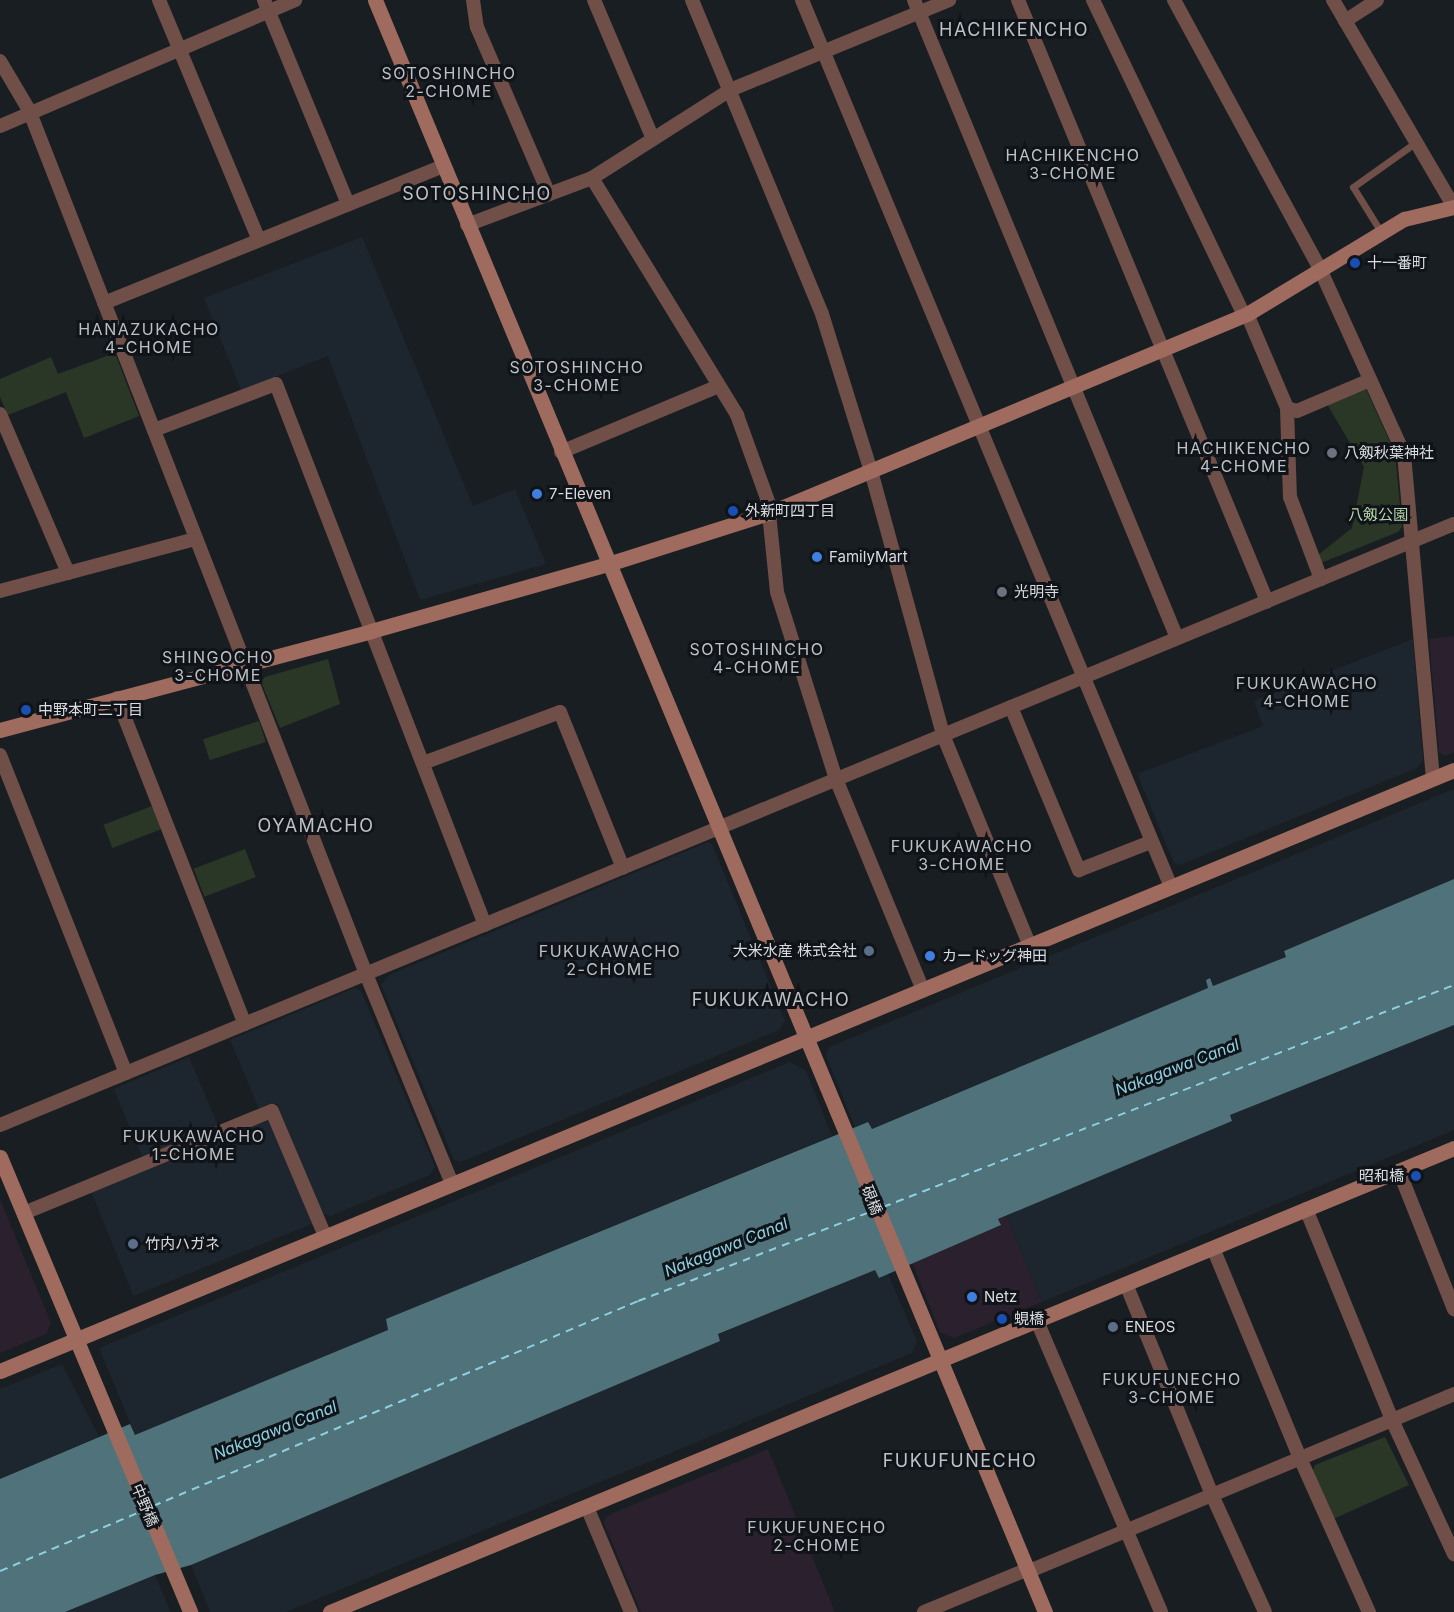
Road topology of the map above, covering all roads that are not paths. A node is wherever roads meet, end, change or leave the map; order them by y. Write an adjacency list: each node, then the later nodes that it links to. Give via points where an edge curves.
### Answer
1 (159, 0): 17 (street)
2 (295, 0): 14 (street)
3 (375, 0): 25 (street, 硯橋)
4 (472, 0): 27 (street, via 477,27)
5 (594, 0): 23 (street)
6 (692, 0): 20 (street)
7 (802, 0): 18 (street)
8 (949, 0): 15 (street)
9 (1018, 0): 36 (street)
10 (1093, 0): 35 (street)
11 (1174, 0): 33 (street)
12 (1333, 0): 16 (street)
13 (1377, 0): 16 (street)
14 (266, 5): 17 (street); 28 (street)
15 (916, 6): 18 (street); 39 (street)
16 (1345, 21): 24 (street)
17 (179, 48): 21 (street); 32 (street)
18 (824, 50): 20 (street); 42 (street)
19 (0, 61): 21 (street)
20 (730, 90): 23 (street); 45 (street, via 822,314)
21 (29, 110): 22 (street); 34 (street)
22 (0, 126)
23 (653, 139): 26 (street)
24 (1416, 142): 29 (street); 31 (lane, via 1353,187)
25 (443, 166): 28 (street); 30 (street, 硯橋)
26 (592, 178): 27 (street); 38 (street)
27 (549, 194): 30 (street)
28 (348, 204): 32 (street)
29 (1454, 207): 31 (street, via 1425,212)
30 (467, 225): 44 (street, 硯橋)
31 (1381, 232): 33 (street)
32 (259, 240): 34 (street)
33 (1320, 269): 35 (street); 37 (street)
34 (105, 303): 43 (street)
35 (1246, 314): 36 (street); 40 (street)
36 (1162, 350): 39 (street); 54 (street)
37 (1370, 380): 40 (street, via 1297,411); 49 (street, via 1404,454)
38 (719, 386): 44 (street); 46 (street, via 737,415)
39 (1074, 387): 42 (street); 56 (street)
40 (1287, 408): 52 (street, via 1290,497)
41 (0, 414): 51 (street)
42 (979, 427): 45 (street); 58 (street)
43 (154, 430): 48 (street); 55 (street, via 276,384)
44 (561, 452): 50 (street, 硯橋)
45 (871, 471): 46 (street); 62 (street)
46 (770, 512): 50 (street); 66 (street, via 777,592)
47 (1454, 524): 49 (street)
48 (196, 539): 51 (street); 57 (street)
49 (1413, 541): 52 (street); 67 (street)
50 (608, 564): 55 (street); 68 (street, 硯橋)
51 (68, 573): 53 (street)
52 (1321, 579): 54 (street)
53 (0, 591)
54 (1268, 601): 56 (street)
55 (371, 631): 57 (street); 64 (street)
56 (1177, 638): 58 (street)
57 (246, 665): 59 (street); 74 (street)
58 (1083, 677): 60 (street); 69 (street)
59 (117, 698): 61 (street); 76 (street)
60 (1011, 707): 62 (street); 69 (street, via 1079,870)
61 (0, 730)
62 (943, 735): 66 (street); 73 (street)
63 (0, 755): 78 (street)
64 (423, 763): 70 (street, via 560,712); 72 (street)
65 (1454, 770): 67 (street)
66 (836, 779): 68 (street); 75 (street)
67 (1434, 779): 71 (street)
68 (718, 828): 70 (street); 77 (street, 硯橋)
69 (1151, 842): 71 (street)
70 (623, 868): 72 (street)
71 (1171, 887): 73 (street)
72 (485, 925): 74 (street)
73 (1030, 946): 75 (street)
74 (366, 974): 76 (street); 83 (street)
75 (923, 990): 77 (street)
76 (246, 1024): 78 (street)
77 (806, 1038): 83 (street); 92 (street, 硯橋)
78 (126, 1073): 79 (street)
79 (0, 1125)
80 (1454, 1148): 82 (street)
81 (0, 1157): 85 (street, 中野橋)
82 (1399, 1171): 84 (street); 89 (street)
83 (452, 1184): 86 (street)
84 (1306, 1209): 87 (street); 95 (street)
85 (24, 1213): 86 (street, via 273,1111); 91 (street, 中野橋)
86 (326, 1236): 91 (street)
87 (1213, 1248): 88 (street); 96 (street)
88 (1126, 1284): 90 (street); 97 (street)
89 (1454, 1309)
90 (1037, 1321): 92 (street); 99 (street)
91 (76, 1340): 93 (street); 103 (street, 中野橋)
92 (939, 1362): 98 (street); 101 (street, 硯橋)
93 (0, 1371)
94 (1454, 1394): 95 (street)
95 (1392, 1420): 96 (street); 100 (street)
96 (1300, 1458): 97 (street); 110 (street)
97 (1212, 1495): 99 (street); 109 (street)
98 (587, 1507): 104 (street); 105 (street)
99 (1124, 1532): 101 (street); 108 (street)
100 (1454, 1554)
101 (1026, 1571): 102 (street); 107 (street, 硯橋)
102 (946, 1608): 106 (street)
103 (190, 1612)
104 (330, 1612)
105 (631, 1612)
106 (924, 1612)
107 (1045, 1612)
108 (1161, 1612)
109 (1265, 1612)
110 (1369, 1612)

